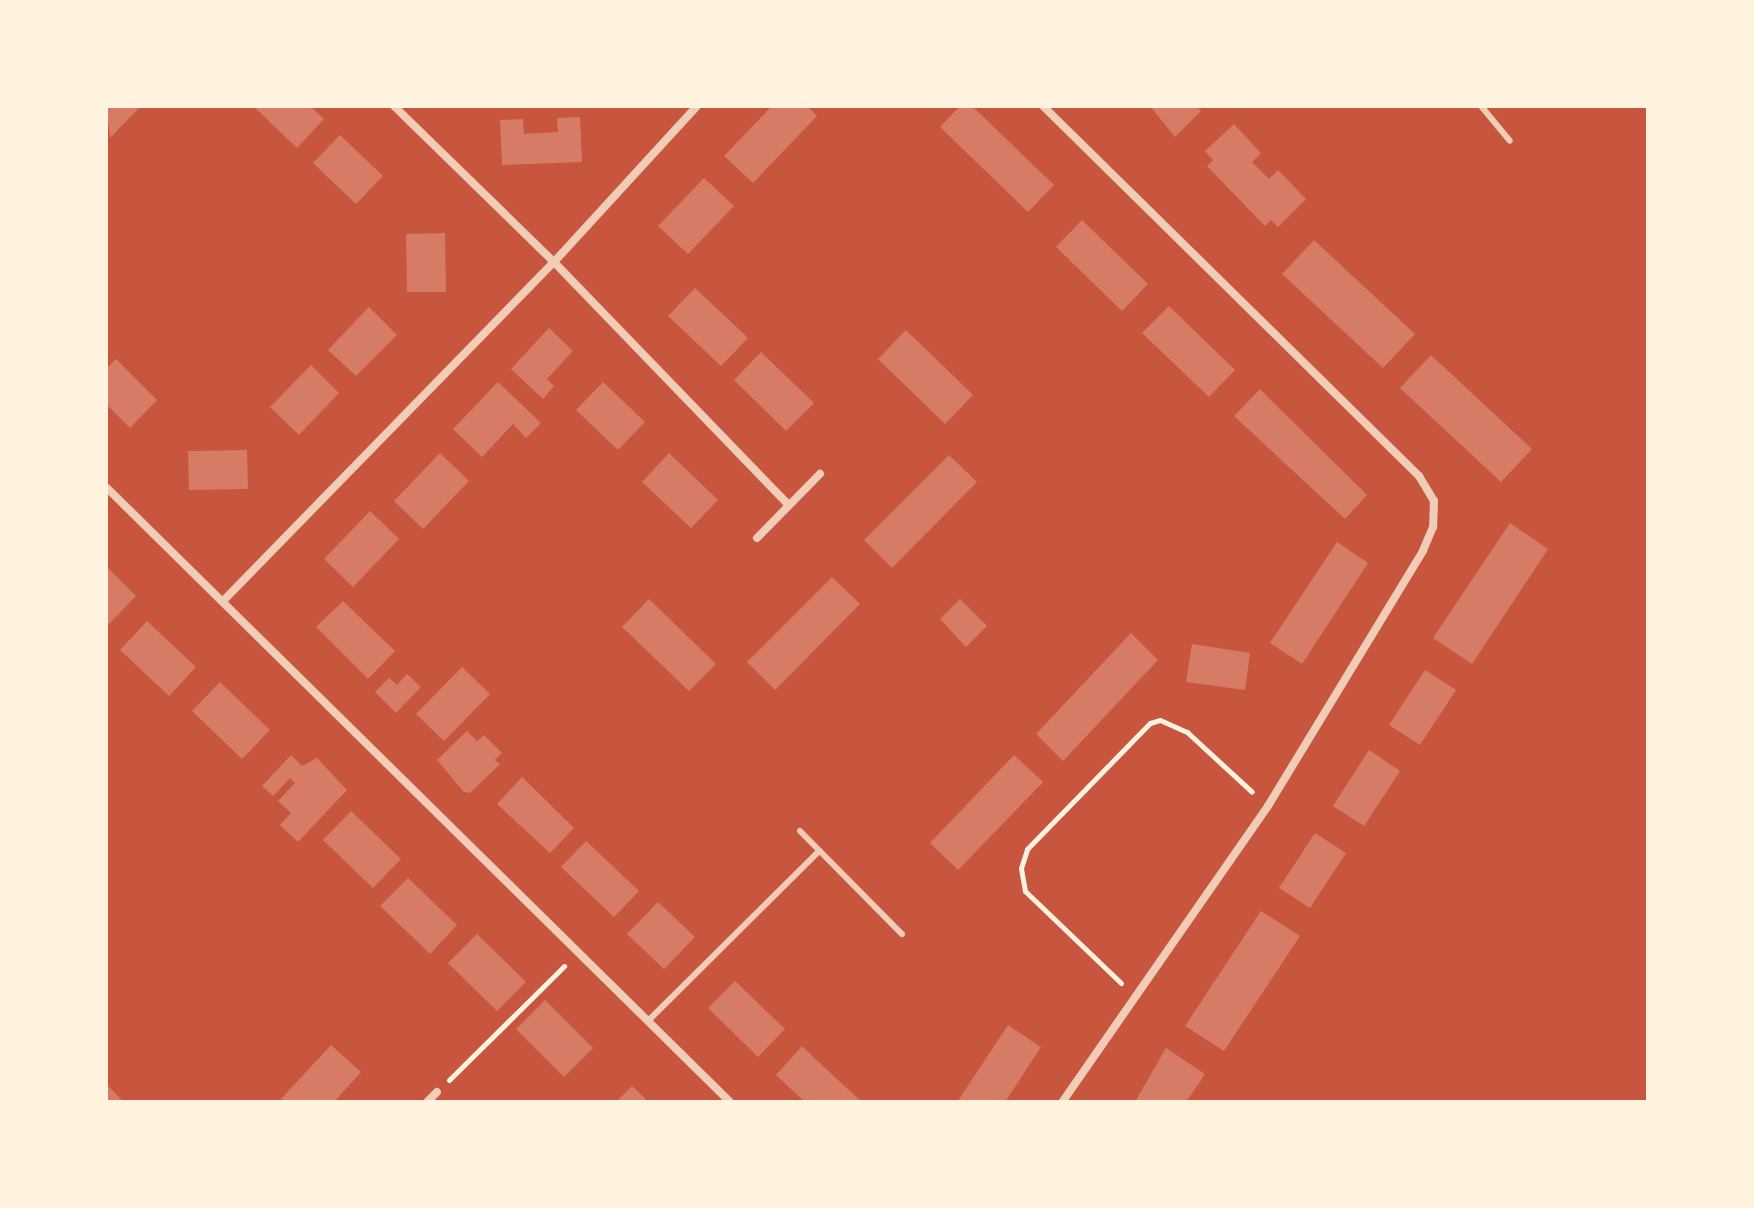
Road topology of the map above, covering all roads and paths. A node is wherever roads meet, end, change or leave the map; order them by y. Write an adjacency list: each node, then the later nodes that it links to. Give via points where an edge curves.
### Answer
1 (394, 106): 6 (street)
2 (697, 106): 6 (street)
3 (1043, 106): 12 (street, via 1419,476 1434,501 1433,527 1423,551)
4 (1481, 106): 5 (lane)
5 (1510, 141)
6 (554, 262): 9 (street); 11 (street)
7 (820, 474): 9 (street)
8 (106, 487): 11 (street)
9 (789, 505): 10 (street)
10 (757, 538)
11 (223, 601): 16 (street)
12 (1268, 806): 17 (street); 17 (path, via 1187,732 1160,720 1150,723 1027,849 1021,868 1025,891)
13 (800, 831): 14 (lane)
14 (819, 851): 15 (lane); 18 (lane)
15 (902, 934)
16 (579, 951): 18 (street); 19 (path)
17 (1138, 1000): 22 (street)
18 (649, 1020): 21 (street)
19 (437, 1092): 20 (street)
20 (427, 1102)
21 (730, 1102)
22 (1062, 1102)

